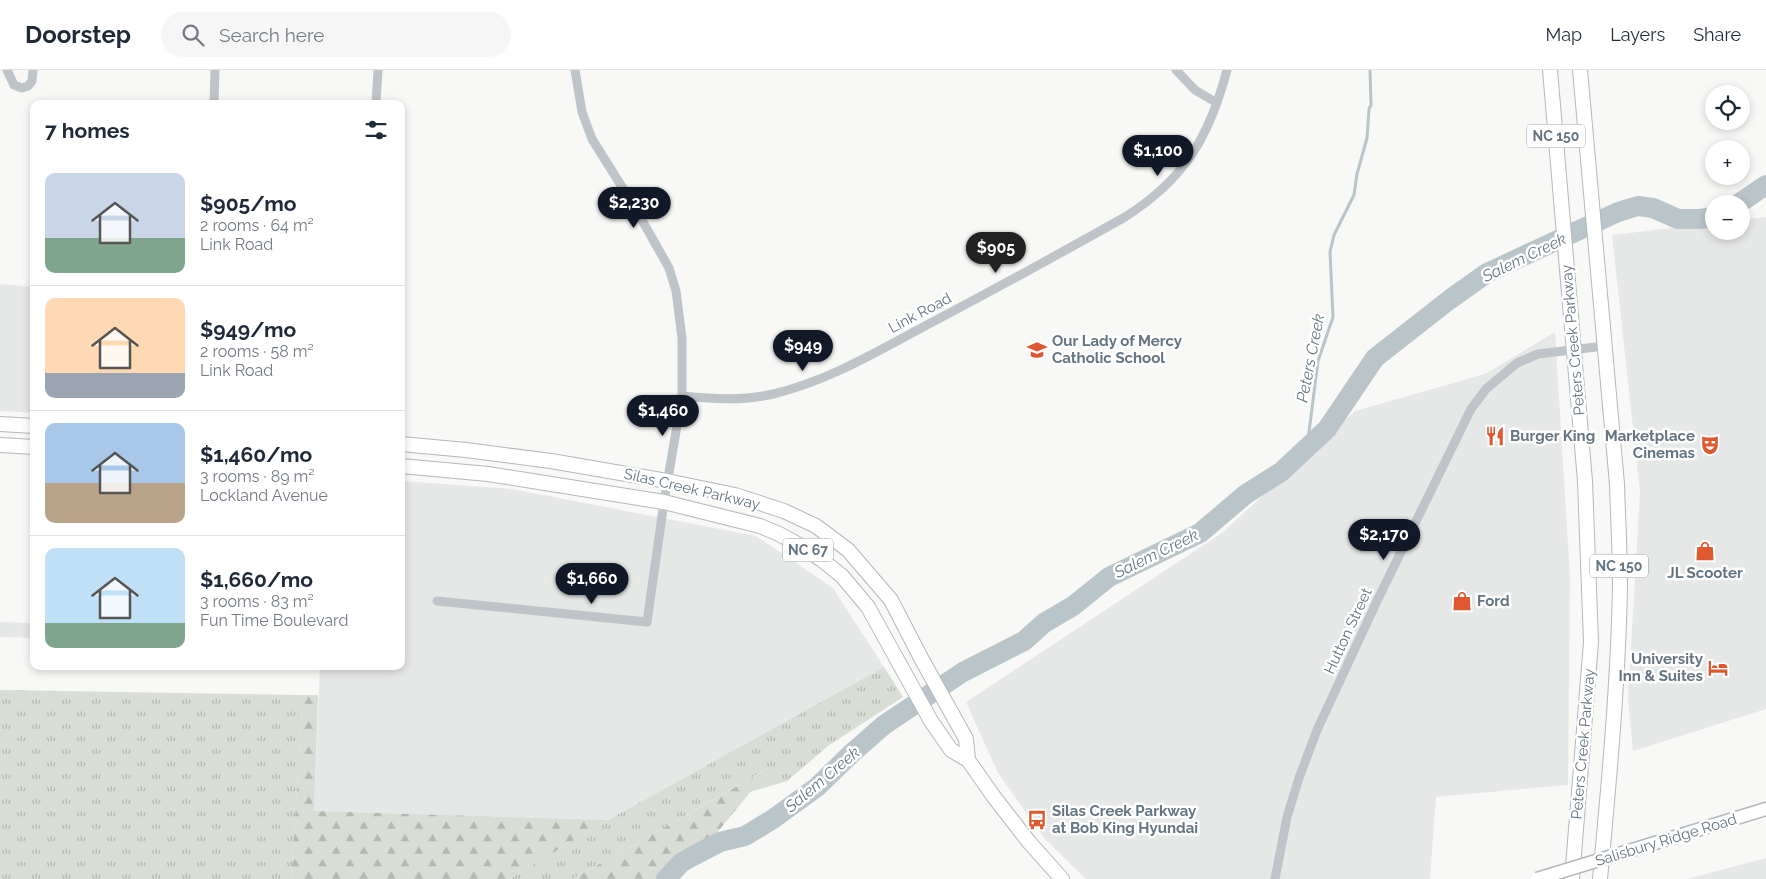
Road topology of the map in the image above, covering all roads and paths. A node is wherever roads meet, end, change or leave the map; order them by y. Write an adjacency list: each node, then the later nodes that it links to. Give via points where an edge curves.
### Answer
1 (7, 70): 2 (street, via 14,85 22,88 32,81)
2 (33, 70)
3 (215, 70): 10 (street)
4 (378, 70): 11 (street)
5 (575, 70): 15 (street, via 582,112 592,139 669,268 676,291 682,338)
6 (1176, 70): 12 (street, via 1195,90)
7 (1227, 70): 12 (street, Link Road)
8 (1550, 70): 14 (main road, Peters Creek Parkway / NC 150)
9 (1580, 70): 13 (main road, Peters Creek Parkway / NC 150)
10 (214, 100)
11 (376, 100)
12 (1217, 103): 15 (street, Link Road, via 1205,132 1178,175 1144,205 1086,239 836,373 773,394 753,397)
13 (1604, 346): 14 (street, Hutton Street); 31 (main road, Peters Creek Parkway / NC 150, via 1617,484 1620,586 1613,745)
14 (1574, 349): 28 (street, Hutton Street, via 1538,354 1513,365 1486,389 1471,409 1317,730 1287,817); 30 (main road, Peters Creek Parkway / NC 150, via 1585,481 1591,642)
15 (682, 396): 22 (street)
16 (0, 424): 17 (main road)
17 (30, 426)
18 (405, 444): 22 (main road, Silas Creek Parkway / NC 67, via 551,461)
19 (0, 446): 20 (main road)
20 (30, 447)
21 (405, 466): 23 (main road, Silas Creek Parkway / NC 67, via 488,474)
22 (667, 481): 23 (street); 25 (main road, Silas Creek Parkway / NC 67, via 735,495 784,511 816,526 848,550 892,600 966,739)
23 (664, 502): 24 (street, via 647,622); 25 (main road, Silas Creek Parkway / NC 67, via 760,526 822,560 842,576 860,597 931,721 951,750)
24 (437, 602)
25 (968, 760): 27 (main road, Silas Creek Parkway / NC 67, via 994,797)
26 (1766, 809): 29 (street, Salisbury Ridge Road, bridge)
27 (1062, 879)
28 (1275, 879)
29 (1537, 879)
30 (1572, 879)
31 (1600, 879)

